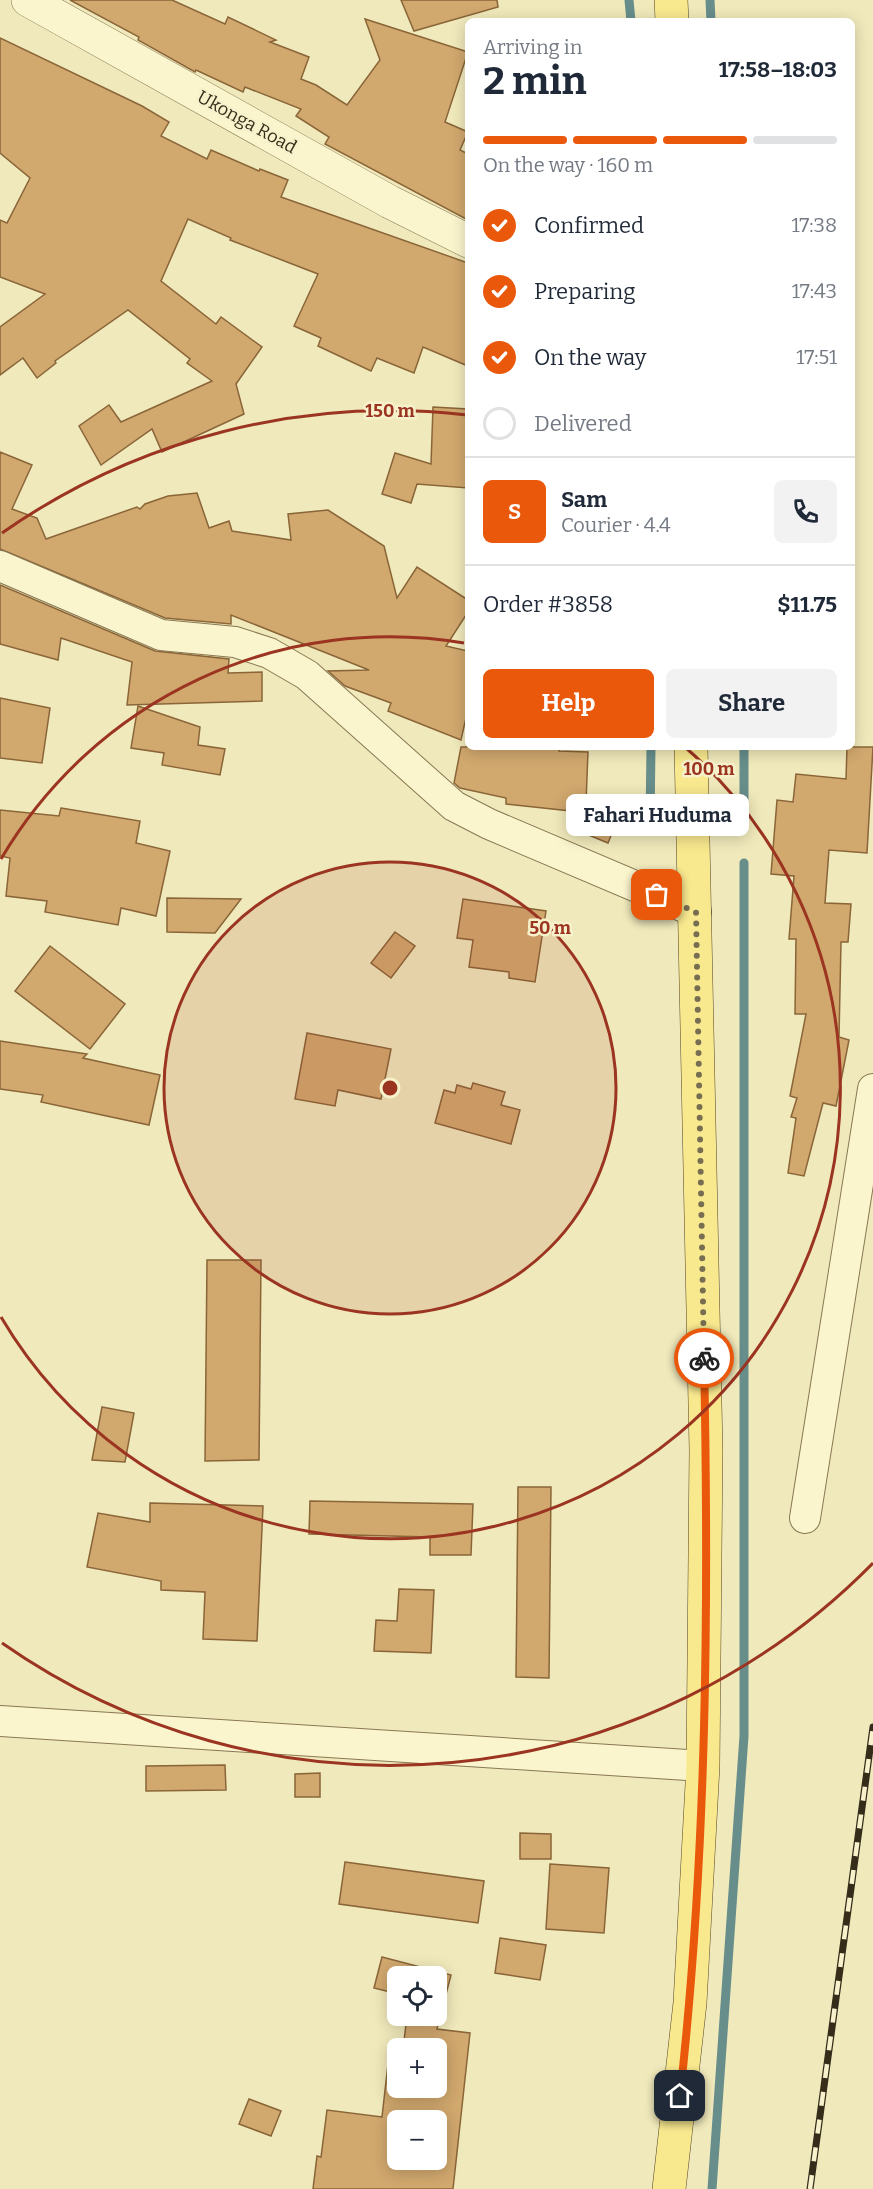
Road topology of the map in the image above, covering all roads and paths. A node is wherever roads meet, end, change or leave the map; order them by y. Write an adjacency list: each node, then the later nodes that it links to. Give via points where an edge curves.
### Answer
1 (28, 0): 4 (street, Ukonga Road)
2 (671, 0): 3 (main road)
3 (672, 18)
4 (465, 240)
5 (0, 566): 7 (street, via 161,635 235,642 268,653 307,675 454,806)
6 (692, 750): 7 (main road)
7 (696, 912): 11 (main road, via 706,1450)
8 (873, 1089): 9 (street)
9 (804, 1518)
10 (0, 1722): 11 (street)
11 (703, 1766): 12 (main road, via 690,2003)
12 (669, 2189)

